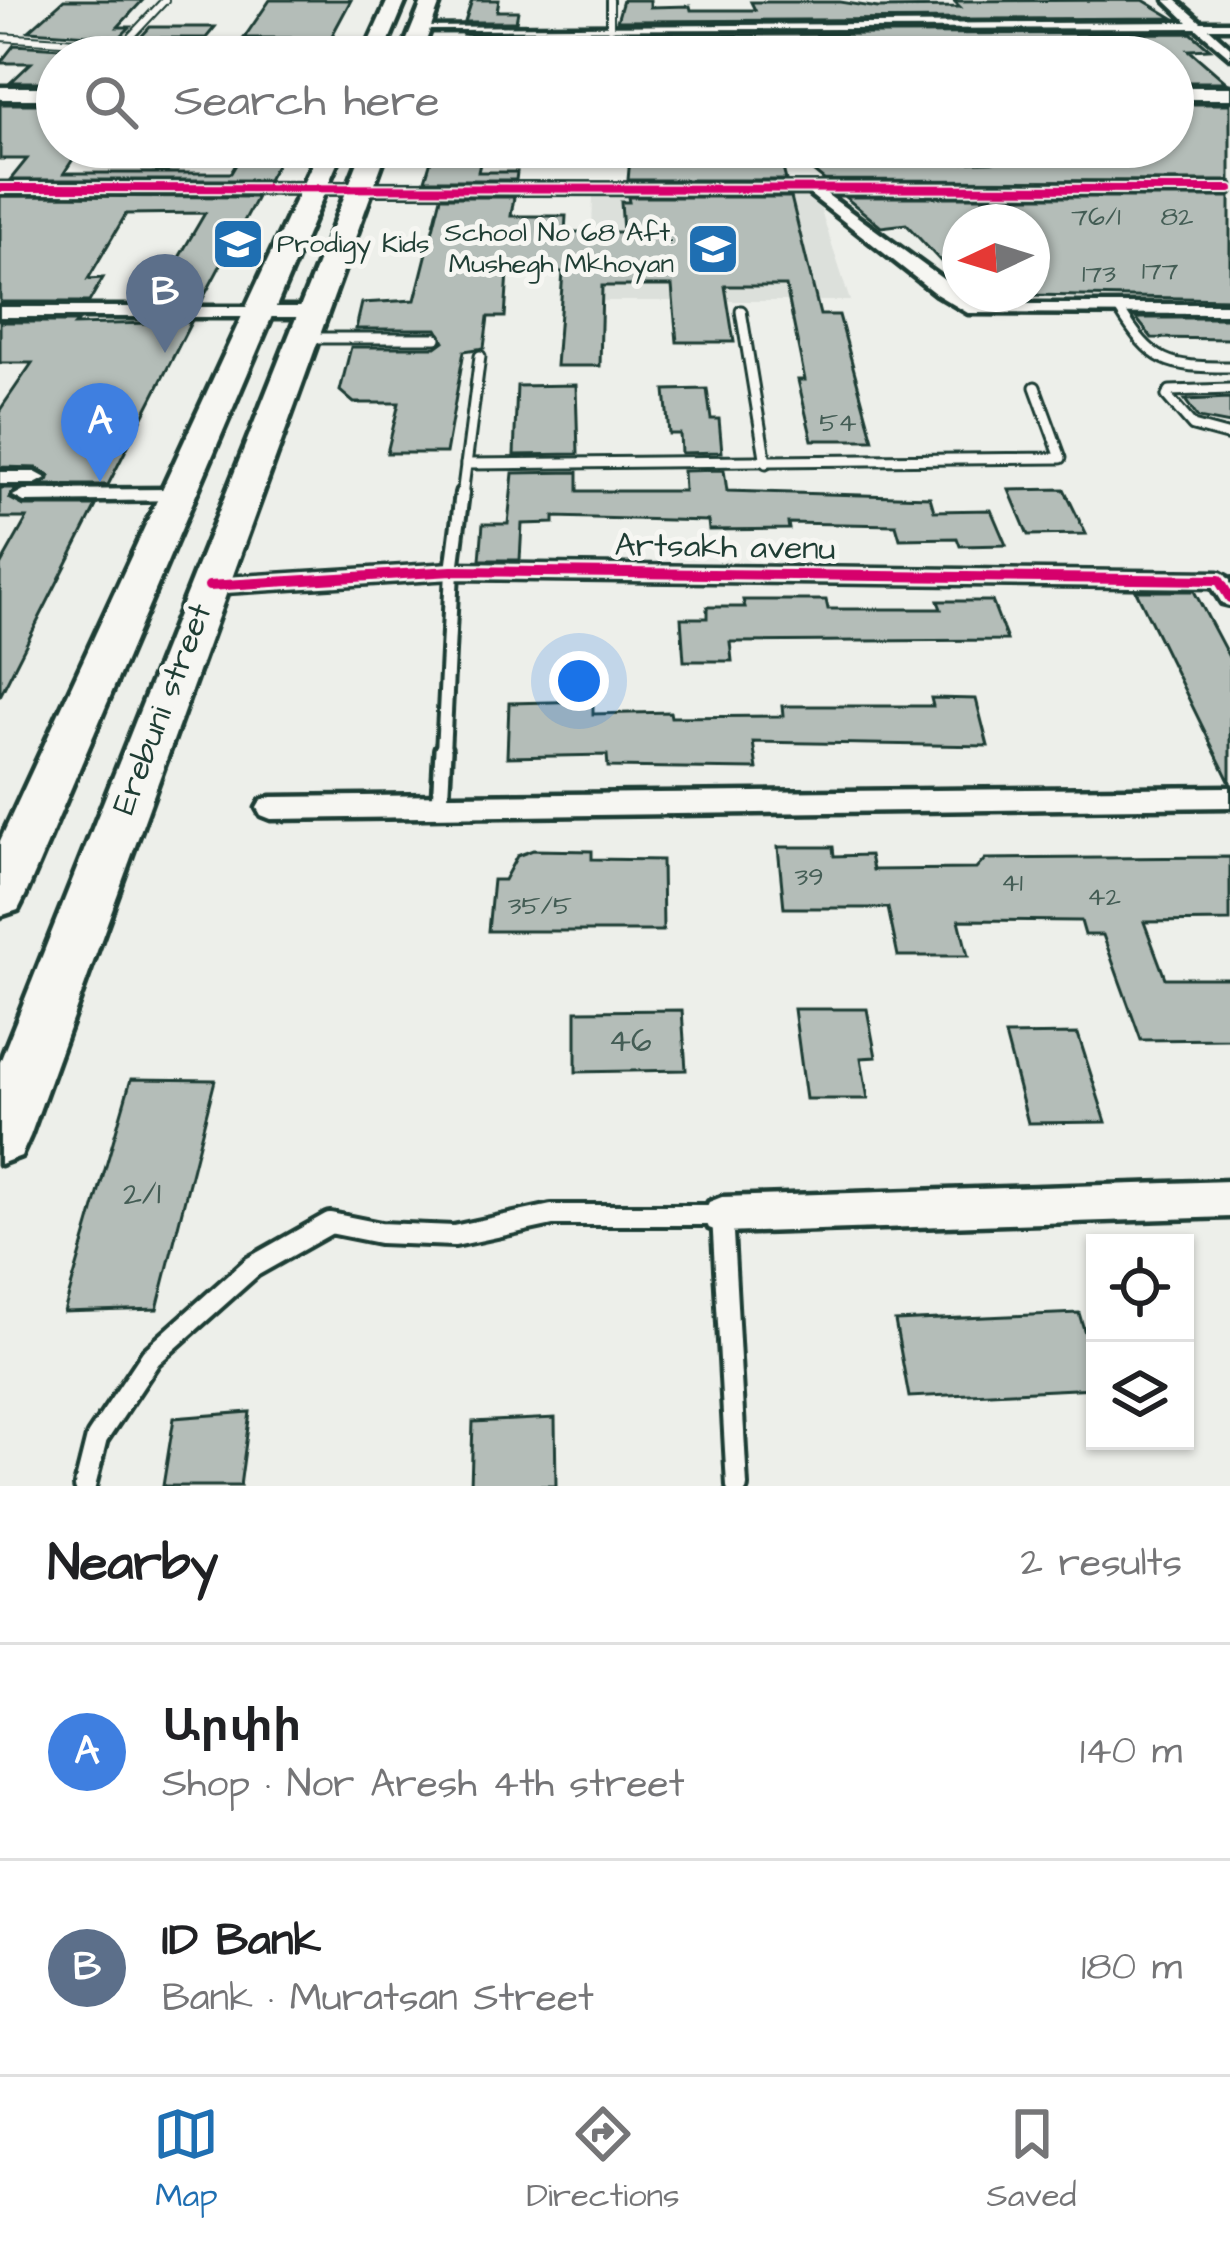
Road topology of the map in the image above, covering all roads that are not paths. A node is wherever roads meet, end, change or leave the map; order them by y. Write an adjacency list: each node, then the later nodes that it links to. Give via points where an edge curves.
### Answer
1 (165, 0): 10 (lane)
2 (397, 0): 11 (main road)
3 (432, 0): 8 (main road)
4 (610, 0): 9 (lane)
5 (1170, 0): 6 (street)
6 (1199, 26): 7 (street); 9 (street); 15 (street)
7 (1230, 26)
8 (422, 27): 9 (street); 12 (main road)
9 (610, 28)
10 (131, 36)
11 (381, 36)
12 (418, 36)
13 (0, 37): 14 (lane)
14 (36, 39)
15 (1230, 52)
16 (0, 93): 17 (main road)
17 (36, 93)
18 (1194, 93): 19 (main road)
19 (1230, 93)
20 (323, 168): 23 (main road, Erebuni street)
21 (368, 168): 24 (main road, Erebuni street)
22 (0, 188): 23 (street)
23 (314, 188): 24 (street); 31 (main road, Erebuni street)
24 (360, 189): 26 (street); 32 (main road, Erebuni street)
25 (1230, 190): 26 (street)
26 (815, 192): 27 (street, via 949,300 974,309)
27 (1119, 309): 28 (street); 35 (lane, via 1154,360)
28 (1230, 309)
29 (741, 311): 39 (lane)
30 (0, 312): 31 (street)
31 (259, 312): 32 (street); 42 (main road, Erebuni street)
32 (308, 325): 33 (lane); 44 (main road, Erebuni street)
33 (436, 338)
34 (480, 356): 40 (lane)
35 (1230, 367)
36 (1034, 387): 39 (lane, via 1061,458)
37 (1230, 389): 38 (lane, via 1167,396 1190,428)
38 (1230, 436)
39 (766, 463): 40 (lane)
40 (466, 464): 43 (lane)
41 (0, 478): 42 (street, via 30,487)
42 (178, 495): 49 (main road, Erebuni street)
43 (452, 571): 44 (street, Artsakh avenu); 45 (street, Artsakh avenu, via 1220,580); 47 (lane)
44 (209, 586): 50 (main road, Erebuni street)
45 (1230, 598)
46 (1230, 796): 47 (street)
47 (440, 806): 48 (street)
48 (271, 808)
49 (0, 896)
50 (0, 1136)
51 (1230, 1199): 52 (street)
52 (722, 1215): 53 (lane, via 552,1215 454,1236 330,1223 252,1267 151,1357 97,1438); 54 (lane)
53 (85, 1486)
54 (737, 1486)

